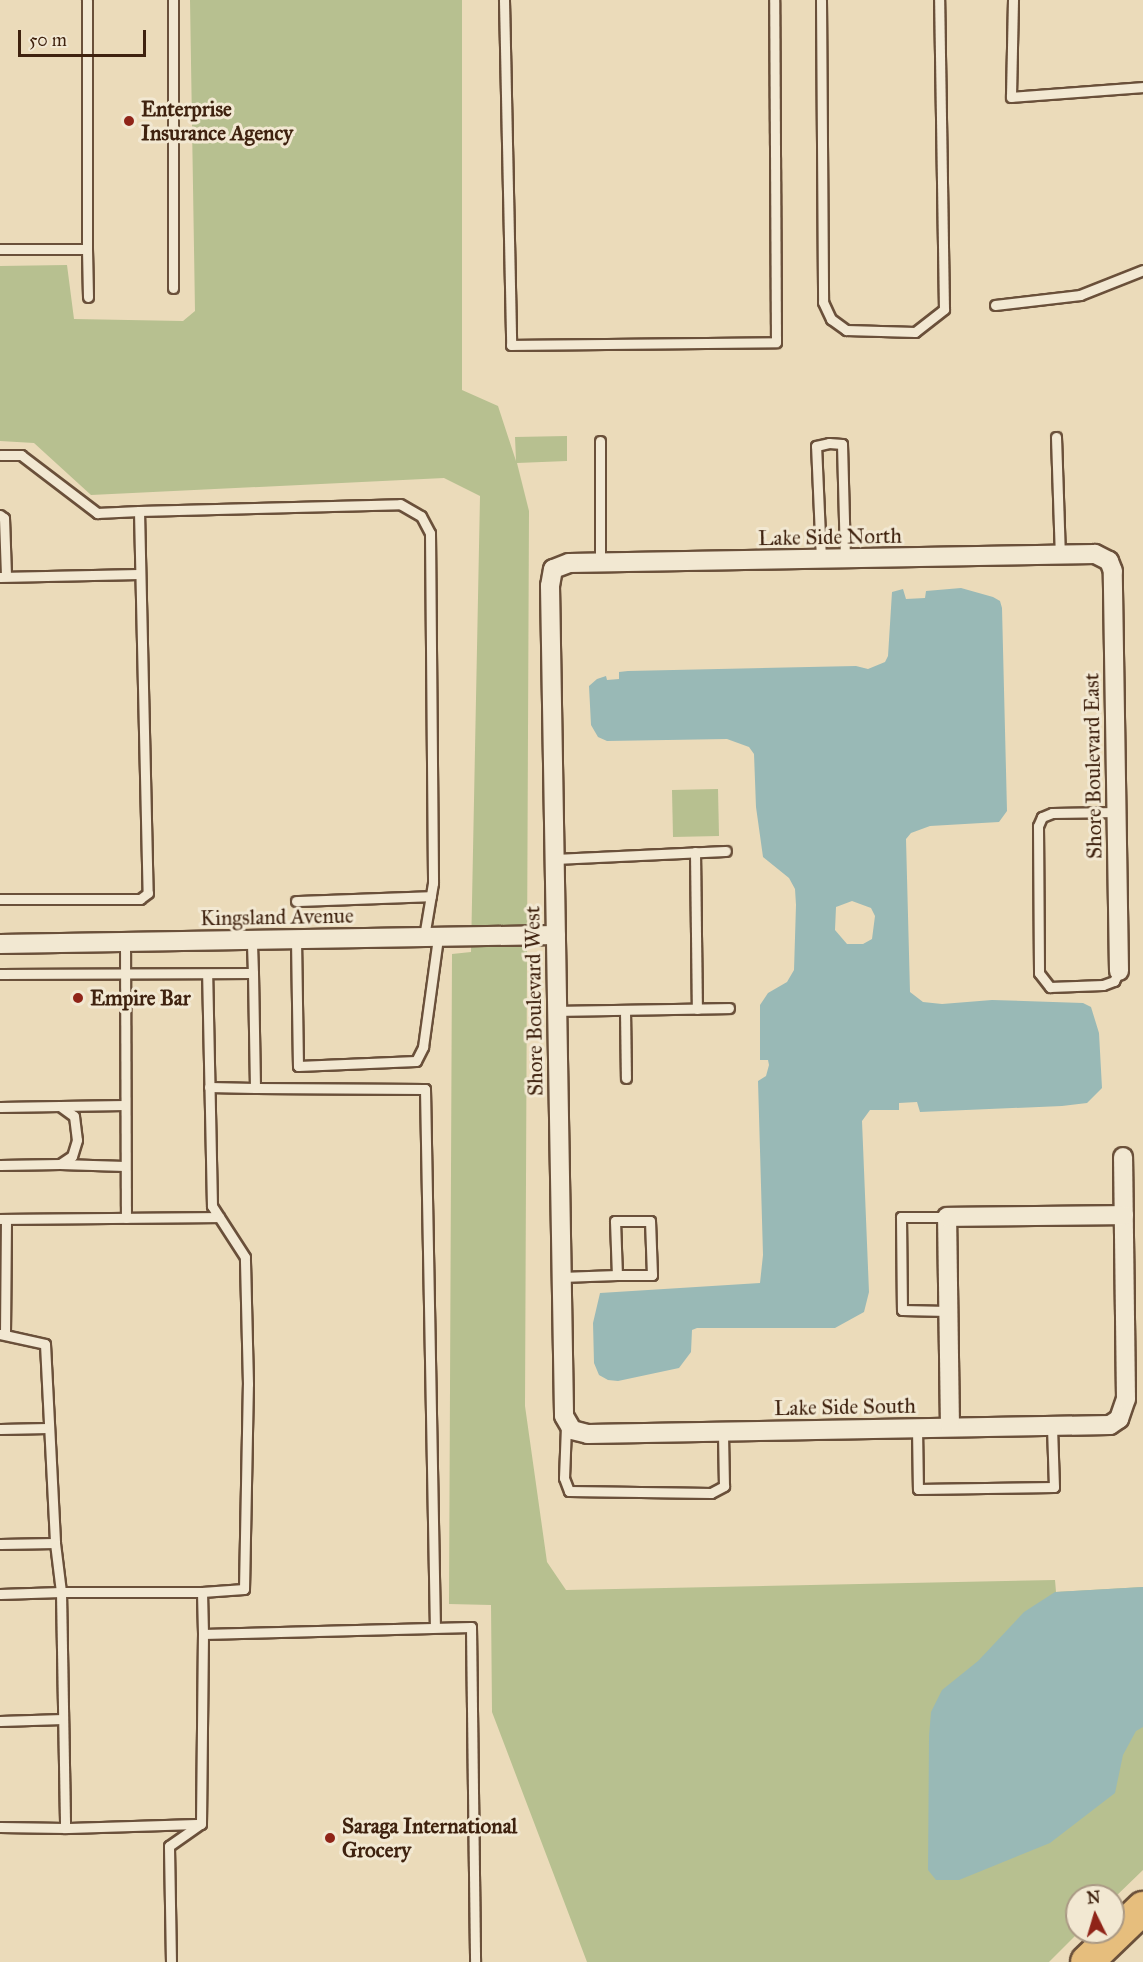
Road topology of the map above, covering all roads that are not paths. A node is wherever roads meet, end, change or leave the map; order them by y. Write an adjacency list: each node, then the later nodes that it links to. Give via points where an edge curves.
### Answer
1 (87, 0): 10 (lane)
2 (173, 0): 12 (lane)
3 (504, 0): 4 (lane, via 511,345 776,342)
4 (774, 0)
5 (821, 0): 6 (lane, via 824,302 831,319 846,330 915,332 944,309)
6 (939, 0)
7 (1012, 0): 8 (lane, via 1011,97)
8 (1143, 87)
9 (0, 249): 10 (lane)
10 (87, 249): 13 (lane)
11 (1143, 270): 14 (lane, via 1080,295)
12 (173, 288)
13 (88, 297)
14 (994, 305)
15 (1056, 437): 20 (lane)
16 (600, 441): 24 (lane)
17 (0, 455): 18 (lane, via 21,455 97,513)
18 (139, 511): 26 (lane); 32 (lane, via 400,504 421,516 430,533)
19 (0, 515): 27 (lane, via 4,518)
20 (1060, 555): 21 (street, Lake Side North); 23 (street, Lake Side North, via 1095,554)
21 (845, 559): 22 (street, Lake Side North); 22 (lane, via 842,444 828,442 816,446)
22 (821, 560): 24 (street, Lake Side North)
23 (1109, 561): 28 (street, Shore Boulevard East, via 1113,571)
24 (600, 563): 25 (street, Lake Side North, via 569,563)
25 (553, 569): 31 (street, Shore Boulevard West, via 550,586)
26 (139, 574): 27 (lane); 33 (lane, via 148,893 140,899)
27 (3, 577)
28 (1117, 812): 41 (street, Shore Boulevard East); 41 (lane, via 1052,813 1042,817 1038,826 1039,973 1050,987 1103,985 1114,981)
29 (726, 851): 30 (lane)
30 (695, 852): 31 (lane); 47 (lane)
31 (554, 859): 35 (street, Shore Boulevard West)
32 (431, 896): 34 (lane); 36 (lane)
33 (0, 899)
34 (296, 901)
35 (556, 935): 36 (street, Kingsland Avenue); 49 (street, Shore Boulevard West)
36 (431, 937): 37 (street, Kingsland Avenue); 37 (lane, via 423,1047 416,1061 298,1066)
37 (296, 939): 38 (street, Kingsland Avenue)
38 (252, 940): 39 (street, Kingsland Avenue); 42 (lane)
39 (125, 942): 40 (street, Kingsland Avenue); 45 (lane)
40 (0, 944)
41 (1119, 971)
42 (253, 974): 44 (lane); 52 (lane)
43 (0, 975): 45 (lane, via 106,973)
44 (207, 975): 45 (lane); 51 (lane)
45 (125, 977): 53 (lane)
46 (729, 1008): 47 (lane)
47 (697, 1009): 48 (lane)
48 (625, 1010): 49 (lane); 50 (lane)
49 (557, 1011): 67 (street, Shore Boulevard West)
50 (626, 1078)
51 (209, 1088): 52 (lane); 61 (lane, via 212,1206)
52 (255, 1088): 82 (lane, via 425,1089)
53 (125, 1105): 54 (lane); 59 (lane)
54 (60, 1106): 55 (lane); 57 (lane, via 74,1116 77,1140 72,1156)
55 (0, 1107)
56 (1123, 1157): 60 (street)
57 (60, 1164): 58 (lane); 59 (lane)
58 (0, 1165)
59 (125, 1166): 63 (lane)
60 (1124, 1215): 62 (street); 71 (street, Lake Side South, via 1126,1399 1119,1419 1110,1425)
61 (219, 1217): 63 (lane); 80 (lane, via 245,1257 248,1384 244,1589)
62 (946, 1217): 68 (street); 68 (lane, via 901,1217 902,1310)
63 (126, 1218): 64 (lane)
64 (3, 1219): 65 (lane)
65 (3, 1267): 69 (lane)
66 (617, 1275): 66 (lane, via 652,1275 650,1221 615,1221); 67 (lane)
67 (561, 1277): 70 (street, Shore Boulevard West)
68 (948, 1311): 72 (street)
69 (3, 1334): 73 (lane, via 45,1344)
70 (569, 1426): 76 (street, Lake Side South, via 588,1434); 76 (lane, via 564,1478 569,1491 711,1493 724,1485)
71 (1052, 1426): 72 (street, Lake Side South); 74 (lane, via 1054,1487 918,1489)
72 (950, 1427): 74 (street, Lake Side South)
73 (48, 1428): 75 (lane); 77 (lane)
74 (917, 1428): 76 (street, Lake Side South)
75 (0, 1429)
76 (723, 1432)
77 (54, 1543): 78 (lane); 79 (lane)
78 (0, 1544)
79 (61, 1592): 80 (lane); 81 (lane); 84 (lane)
80 (202, 1592): 83 (lane)
81 (0, 1594)
82 (435, 1627): 83 (lane); 91 (lane, via 471,1627)
83 (203, 1634): 86 (lane)
84 (63, 1719): 85 (lane); 88 (lane)
85 (0, 1721)
86 (201, 1824): 88 (lane); 90 (lane, via 169,1846)
87 (0, 1827): 88 (lane)
88 (65, 1828)
89 (1143, 1908): 92 (highway)
90 (171, 1962)
91 (475, 1962)
92 (1087, 1962)

